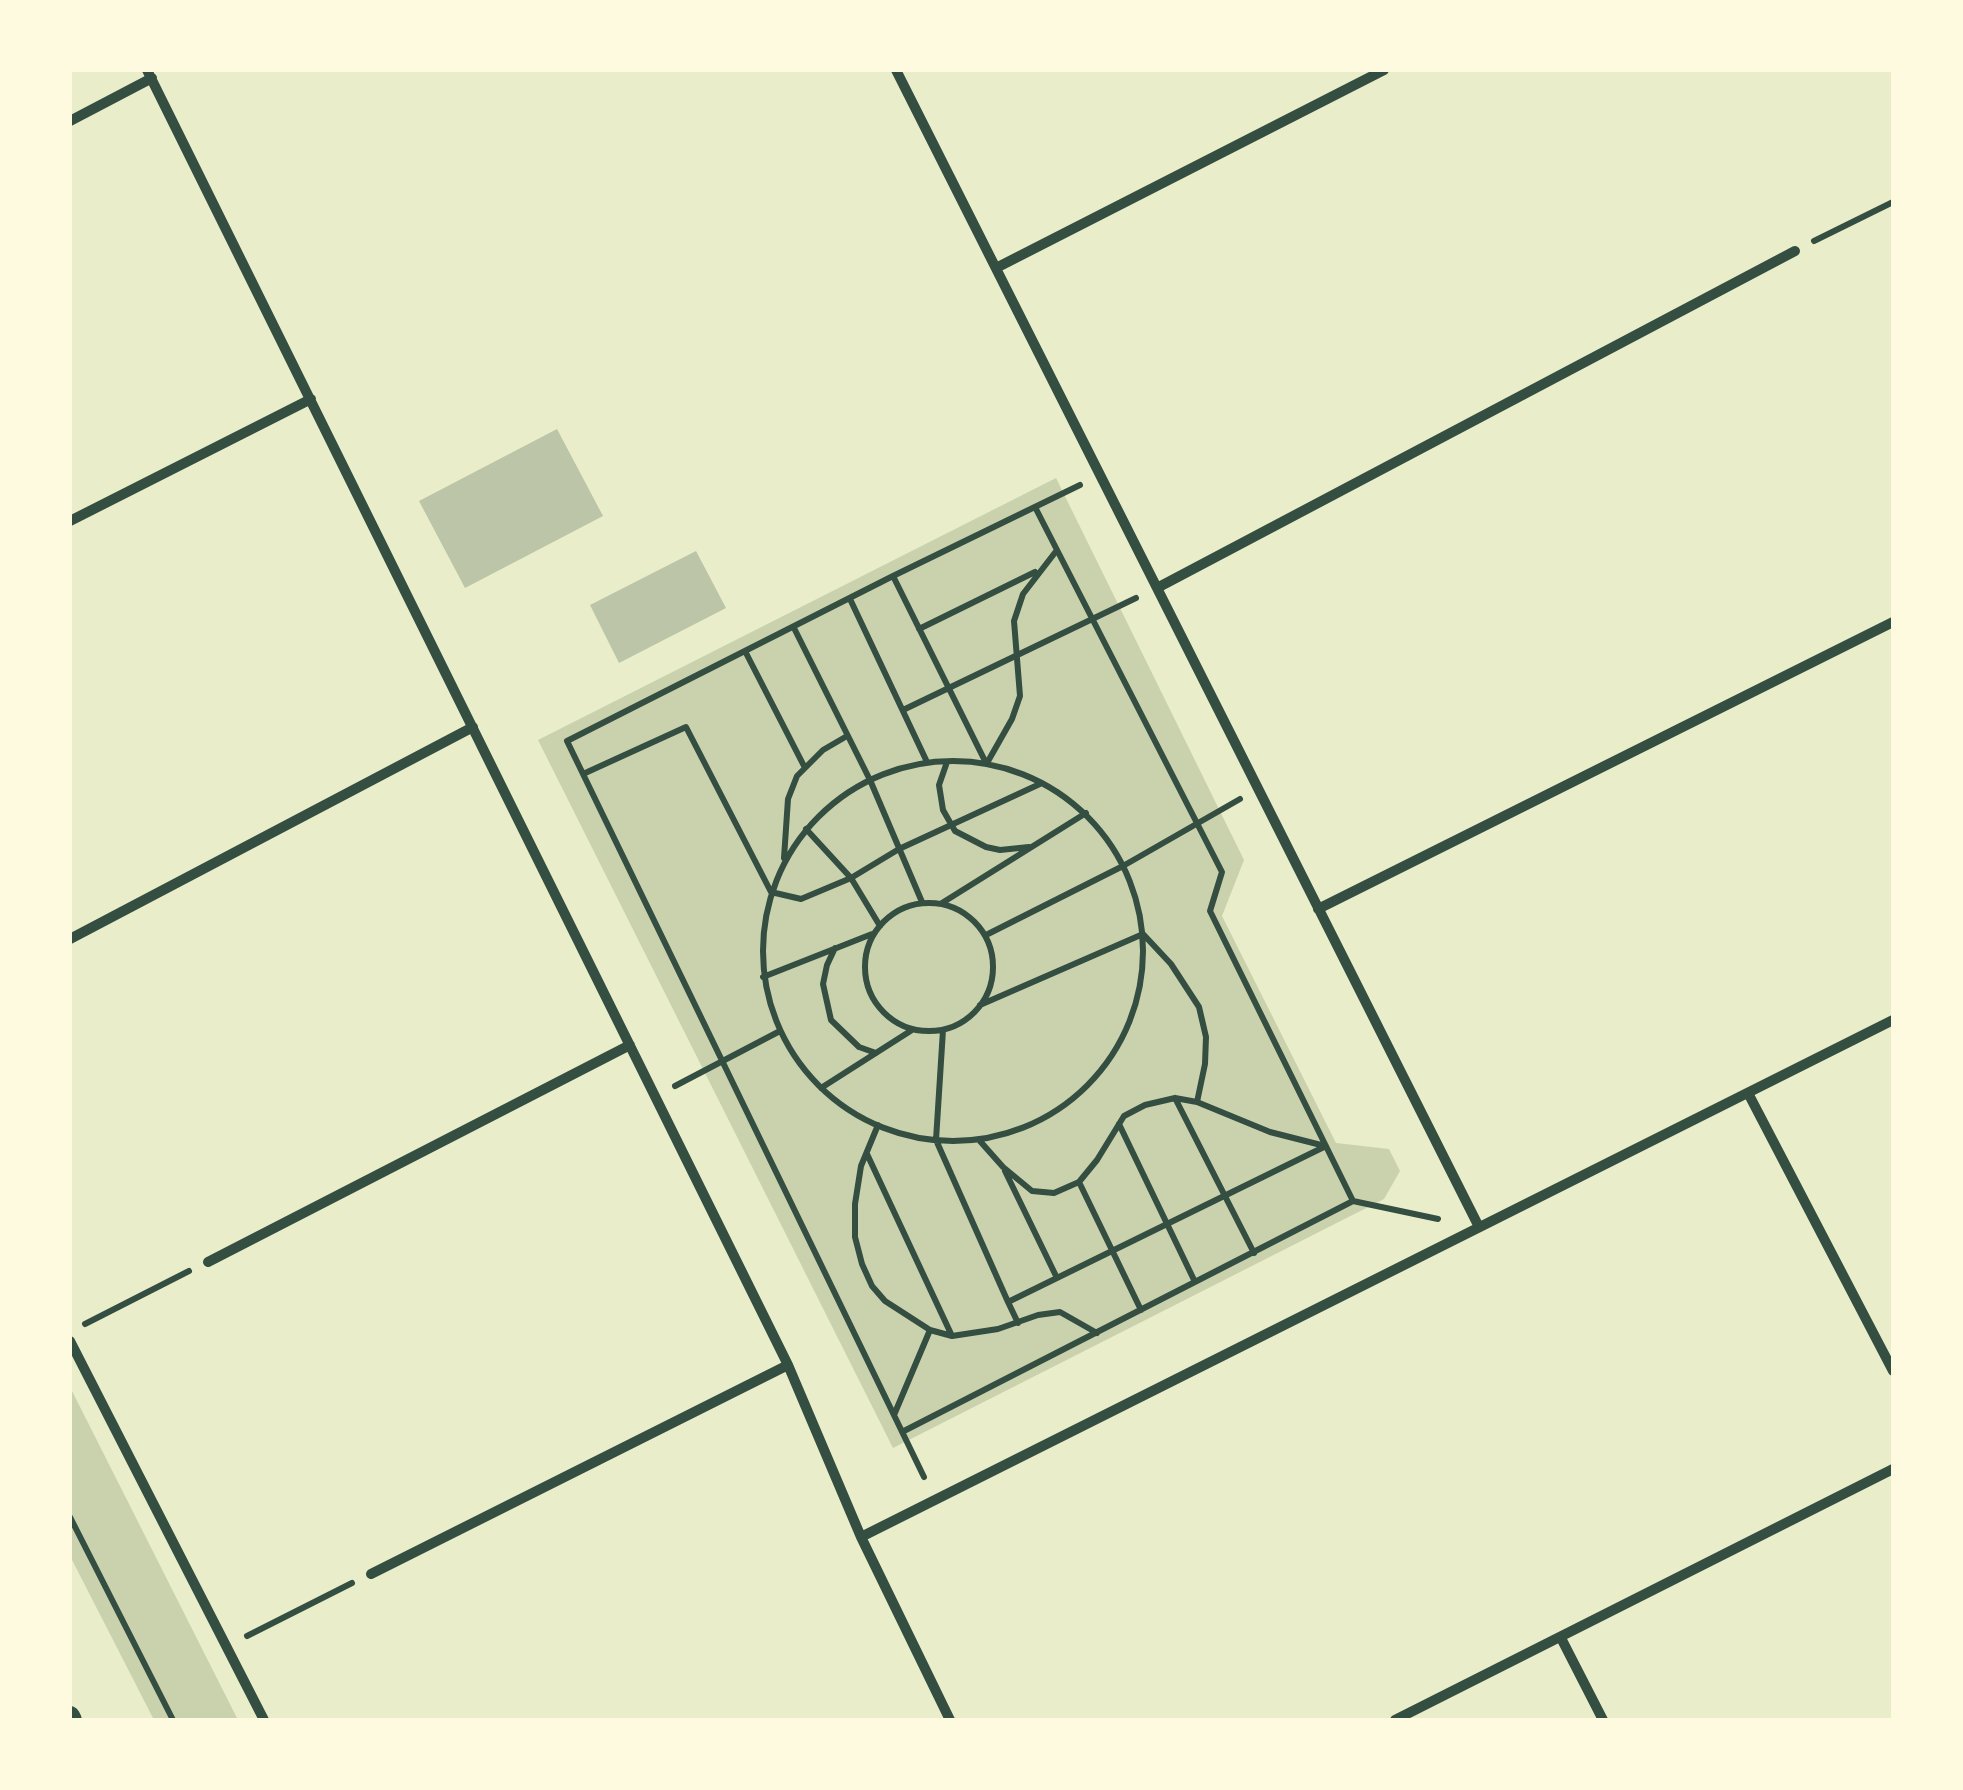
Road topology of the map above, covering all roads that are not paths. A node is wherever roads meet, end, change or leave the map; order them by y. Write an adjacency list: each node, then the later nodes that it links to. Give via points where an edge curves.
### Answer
1 (896, 70): 6 (street)
2 (1384, 70): 6 (street)
3 (150, 74): 4 (street); 7 (street)
4 (70, 121)
5 (1795, 251): 9 (street)
6 (996, 268): 9 (street)
7 (310, 399): 8 (street); 11 (street)
8 (70, 521)
9 (1157, 588): 12 (street)
10 (1893, 622): 12 (street)
11 (473, 727): 13 (street); 15 (street)
12 (1318, 909): 17 (street)
13 (70, 939)
14 (1893, 1020): 16 (street)
15 (630, 1045): 18 (street); 20 (street)
16 (1748, 1093): 17 (street); 21 (street)
17 (1479, 1227): 23 (street)
18 (208, 1262)
19 (70, 1342): 27 (street)
20 (788, 1365): 23 (street); 24 (street)
21 (1893, 1370)
22 (1893, 1469): 25 (street)
23 (861, 1537): 28 (street)
24 (371, 1574)
25 (1560, 1638): 26 (street); 31 (street)
26 (1418, 1708): 29 (street); 30 (street)
27 (264, 1720)
28 (950, 1720)
29 (1395, 1720)
30 (1424, 1720)
31 (1603, 1720)

